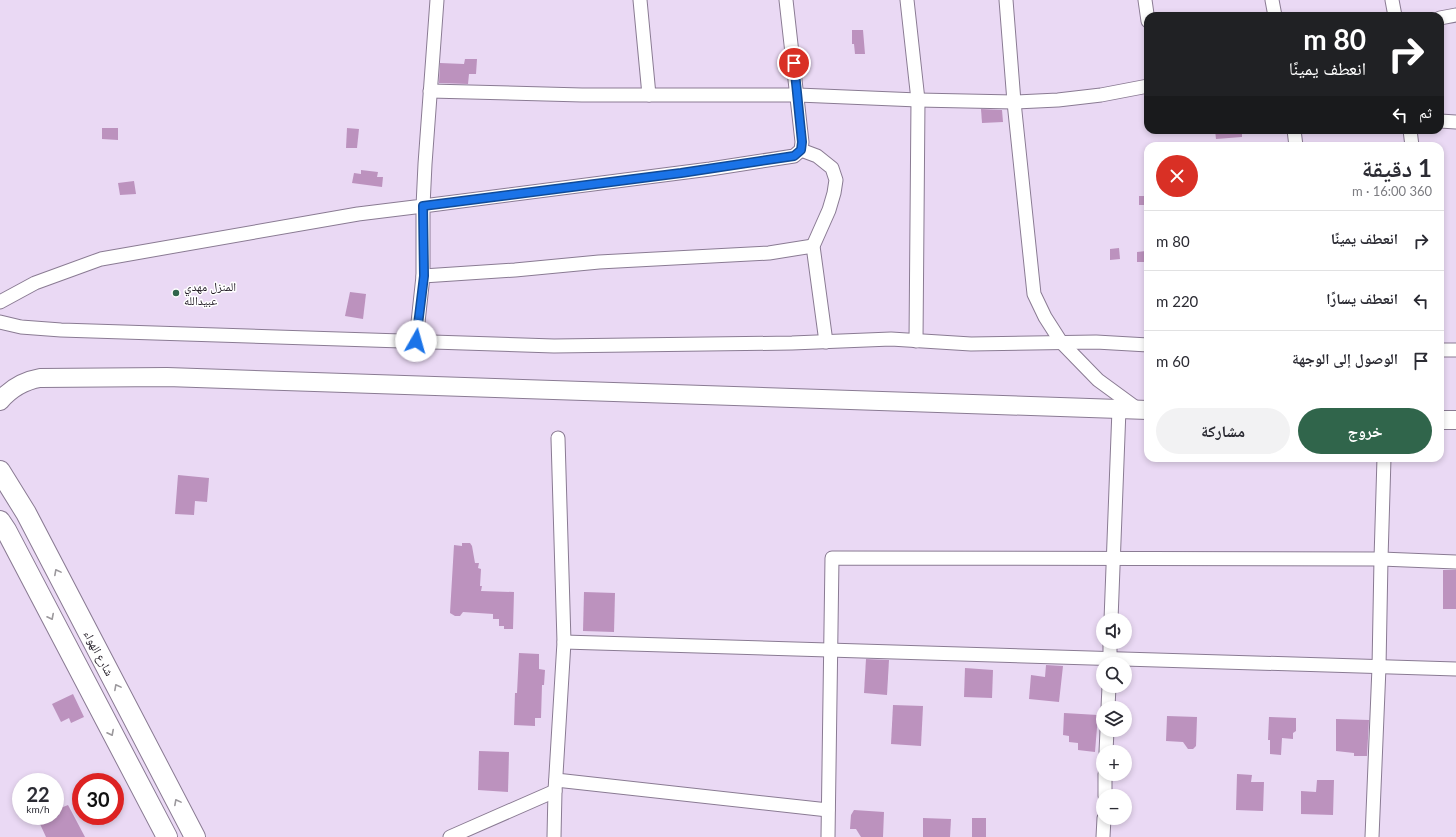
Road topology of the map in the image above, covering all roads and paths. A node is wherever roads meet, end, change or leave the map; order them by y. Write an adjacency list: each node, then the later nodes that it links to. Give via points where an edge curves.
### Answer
1 (438, 0): 15 (street)
2 (640, 0): 16 (street)
3 (786, 0): 17 (street)
4 (908, 0): 18 (street)
5 (1006, 0): 19 (street)
6 (1145, 0): 9 (street)
7 (1272, 0): 10 (street)
8 (1392, 0): 11 (street)
9 (1147, 12)
10 (1274, 12)
11 (1394, 12)
12 (1456, 15): 13 (street)
13 (1444, 17)
14 (1144, 87): 19 (street, via 1101,95)
15 (430, 91): 16 (street); 23 (street)
16 (649, 95): 17 (street)
17 (798, 95): 18 (street); 22 (street)
18 (918, 100): 19 (street); 29 (street)
19 (1014, 102): 31 (street, via 1034,294)
20 (1444, 121): 21 (street)
21 (1456, 122)
22 (801, 150): 23 (street, via 794,156 710,169); 24 (street, via 817,156 832,168 836,180 829,210)
23 (423, 206): 25 (street); 26 (street, via 358,214 101,259 35,283)
24 (813, 246): 25 (street, via 769,253 599,262); 30 (street)
25 (424, 276): 28 (street)
26 (0, 302)
27 (0, 322): 28 (street, via 21,327 61,330)
28 (416, 341): 30 (street, via 554,346)
29 (916, 341): 30 (street, via 891,339); 31 (street, via 971,344)
30 (826, 342)
31 (1061, 342): 32 (street); 37 (street, via 1098,380)
32 (1144, 345)
33 (1444, 350): 34 (street)
34 (1456, 350)
35 (0, 401): 36 (street, via 8,391 25,381 40,378 167,377)
36 (1119, 409): 37 (street); 44 (street)
37 (1144, 410)
38 (1444, 420): 39 (street)
39 (1456, 420)
40 (558, 438): 48 (street)
41 (1384, 462): 45 (street)
42 (0, 471): 58 (main road, شارع الهواء, one-way to 42, via 26,513)
43 (0, 521): 57 (main road, one-way to 57)
44 (1113, 559): 45 (street); 47 (street); 49 (street, via 832,558)
45 (1381, 559): 46 (street); 52 (street)
46 (1456, 562)
47 (1111, 613)
48 (564, 642): 49 (street); 54 (street)
49 (831, 650): 50 (street); 55 (street)
50 (1096, 660)
51 (1132, 661): 52 (street)
52 (1379, 667): 53 (street); 63 (street)
53 (1456, 669)
54 (556, 786): 55 (street); 59 (street); 60 (street)
55 (828, 810): 61 (street)
56 (1104, 825): 62 (street)
57 (167, 837)
58 (195, 837)
59 (450, 837)
60 (554, 837)
61 (828, 837)
62 (1103, 837)
63 (1372, 837)

